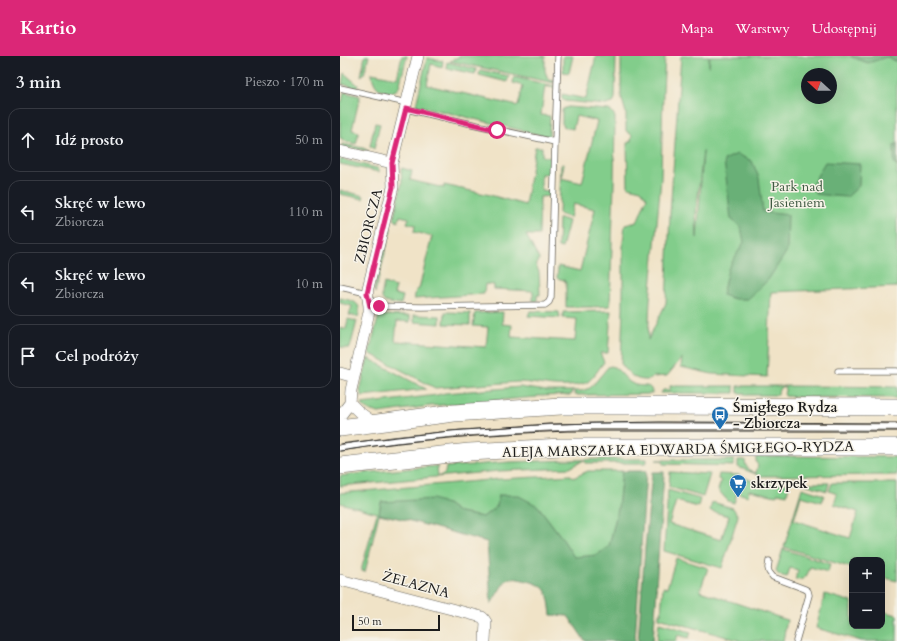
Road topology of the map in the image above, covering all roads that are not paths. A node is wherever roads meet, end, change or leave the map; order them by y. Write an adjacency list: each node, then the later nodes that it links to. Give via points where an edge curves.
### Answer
1 (418, 56): 4 (street, ZBIORCZA)
2 (558, 56): 5 (lane)
3 (340, 88): 4 (lane)
4 (406, 106): 5 (lane, via 463,122); 7 (street, ZBIORCZA)
5 (555, 142): 10 (lane, via 551,297 548,304)
6 (340, 151): 7 (street)
7 (392, 163): 9 (street, ZBIORCZA, via 393,187)
8 (340, 287): 9 (lane)
9 (367, 293): 10 (street, ZBIORCZA)
10 (370, 306): 14 (street, ZBIORCZA)
11 (838, 371): 12 (lane)
12 (897, 371)
13 (340, 373): 14 (street)
14 (354, 377): 15 (street, ZBIORCZA)
15 (350, 404): 17 (street); 18 (street)
16 (897, 407): 18 (main road, via 561,406)
17 (340, 416)
18 (374, 423): 20 (main road)
19 (897, 427): 22 (lane, via 603,426 461,433)
20 (340, 428)
21 (897, 447): 23 (main road, ALEJA MARSZAŁKA EDWARDA ŚMIGŁEGO-RYDZA, via 561,447 449,454)
22 (340, 448)
23 (340, 466)
24 (769, 561): 27 (lane, via 769,572 773,577 808,591)
25 (340, 580): 26 (street, ŻELAZNA, via 478,616 486,622)
26 (485, 641)
27 (796, 641)

